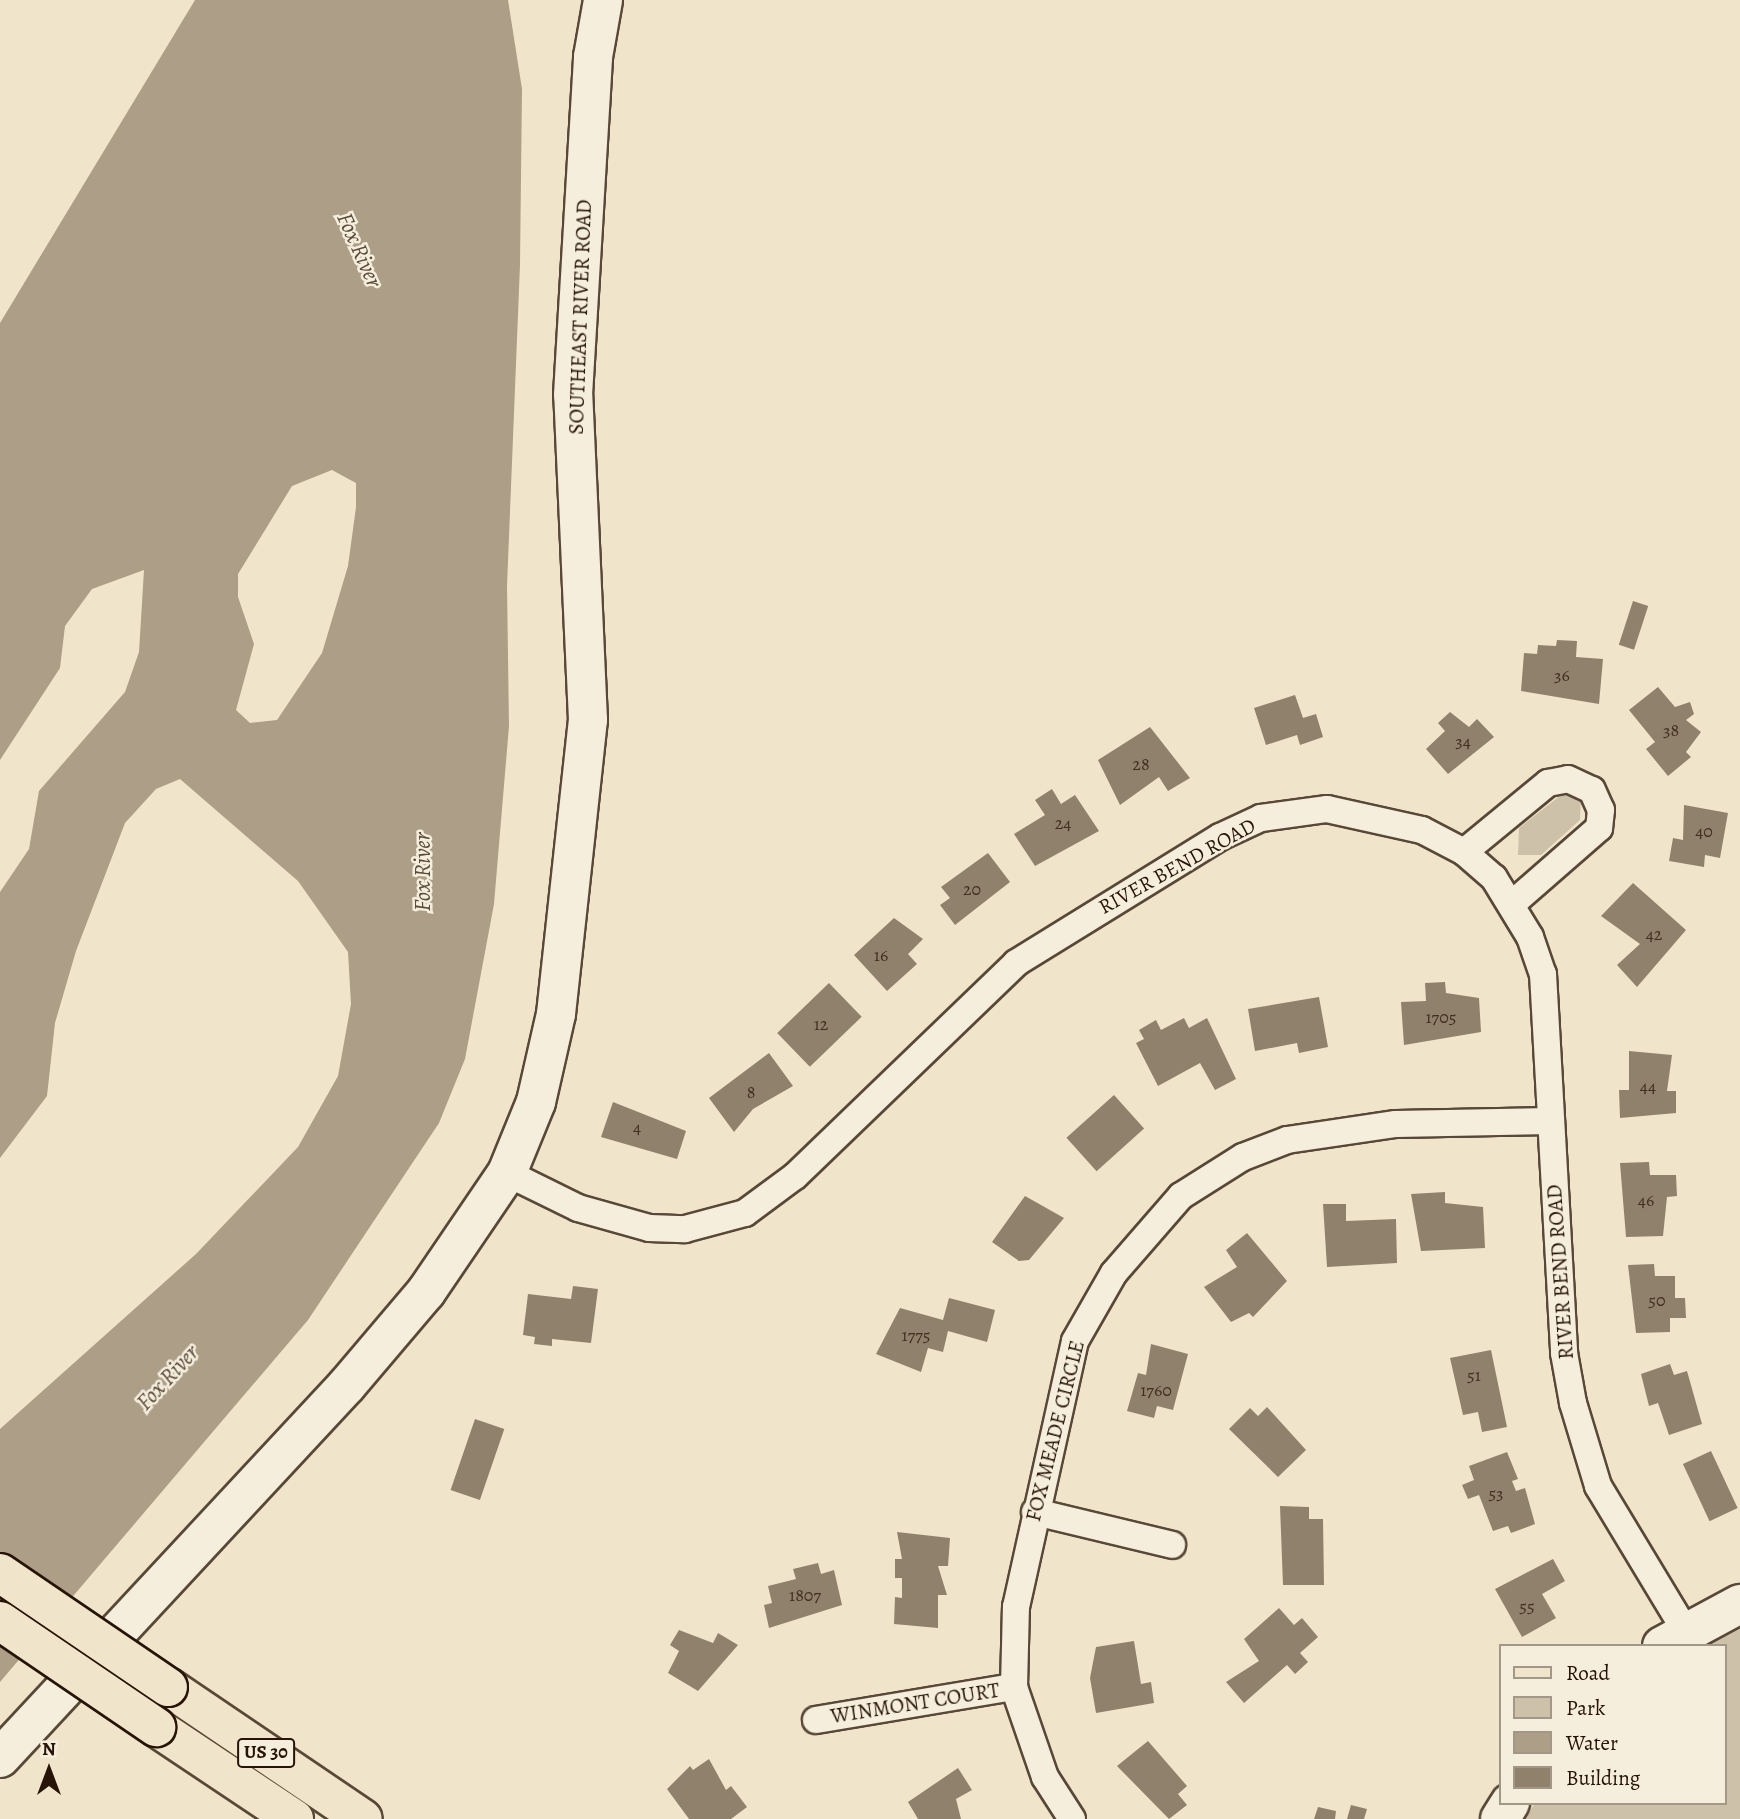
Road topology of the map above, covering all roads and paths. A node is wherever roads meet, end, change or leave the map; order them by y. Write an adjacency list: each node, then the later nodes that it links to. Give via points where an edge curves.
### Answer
1 (603, 0): 5 (street, SOUTHEAST RIVER ROAD, via 593,57 573,395 588,720 550,1053)
2 (1464, 852): 3 (street, RIVER BEND ROAD); 3 (street, via 1548,783 1568,779 1592,790 1601,810 1599,828); 5 (street, RIVER BEND ROAD, via 1394,820 1327,809 1261,818 1220,837 1016,963 795,1176 745,1213 685,1229 649,1228 578,1208)
3 (1512, 904): 4 (street, RIVER BEND ROAD, via 1543,974)
4 (1550, 1121): 6 (street, FOX MEADE CIRCLE, via 1396,1124 1287,1140 1235,1161 1181,1196 1114,1273 1074,1341); 11 (street, RIVER BEND ROAD, via 1573,1403 1598,1486)
5 (507, 1173): 14 (street, SOUTHEAST RIVER ROAD, via 426,1292 347,1385)
6 (1035, 1512): 7 (street); 12 (street, FOX MEADE CIRCLE, via 1016,1607)
7 (1172, 1545)
8 (0, 1573): 16 (main road, US 30, bridge)
9 (1740, 1604): 11 (street)
10 (0, 1621): 15 (main road, US 30, bridge)
11 (1674, 1639)
12 (1014, 1686): 13 (street, WINMONT COURT); 17 (street, FOX MEADE CIRCLE, via 1045,1777)
13 (816, 1720)
14 (0, 1758)
15 (294, 1819)
16 (363, 1819)
17 (1072, 1819)

